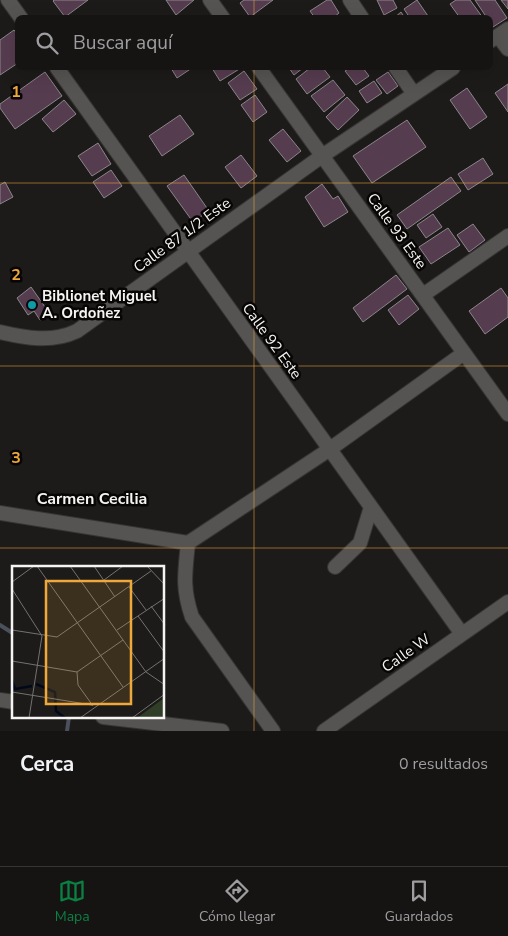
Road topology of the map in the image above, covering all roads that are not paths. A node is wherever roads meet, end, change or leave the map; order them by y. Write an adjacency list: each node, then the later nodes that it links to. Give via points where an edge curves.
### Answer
1 (8, 0): 4 (street)
2 (210, 0): 5 (street)
3 (350, 0): 6 (street)
4 (19, 15)
5 (221, 15)
6 (360, 15)
7 (499, 35): 8 (street)
8 (508, 49)
9 (57, 70): 16 (street, Calle 92 Este)
10 (260, 70): 14 (street, Calle 93 Este)
11 (397, 70): 13 (street)
12 (449, 70): 13 (street, Calle 87 1/2 Este)
13 (414, 94): 14 (street, Calle 87 1/2 Este)
14 (322, 156): 16 (street, Calle 87 1/2 Este); 17 (street, Calle 93 Este)
15 (508, 236): 17 (street)
16 (188, 252): 18 (street, Calle 87 1/2 Este, via 77,331 52,338); 21 (street, Calle 92 Este)
17 (423, 295): 19 (street, Calle 93 Este)
18 (0, 332)
19 (464, 353): 20 (street, Calle 93 Este); 21 (street)
20 (508, 414)
21 (330, 449): 22 (street, Calle 92 Este); 24 (street)
22 (371, 507): 25 (street, via 360,543); 27 (street, Calle 92 Este)
23 (0, 513): 24 (street)
24 (188, 543): 30 (street, via 184,580 192,617)
25 (335, 567)
26 (508, 602): 27 (street, Calle W)
27 (462, 634): 31 (street, Calle W)
28 (112, 718): 29 (street)
29 (222, 731)
30 (273, 731)
31 (324, 731)

